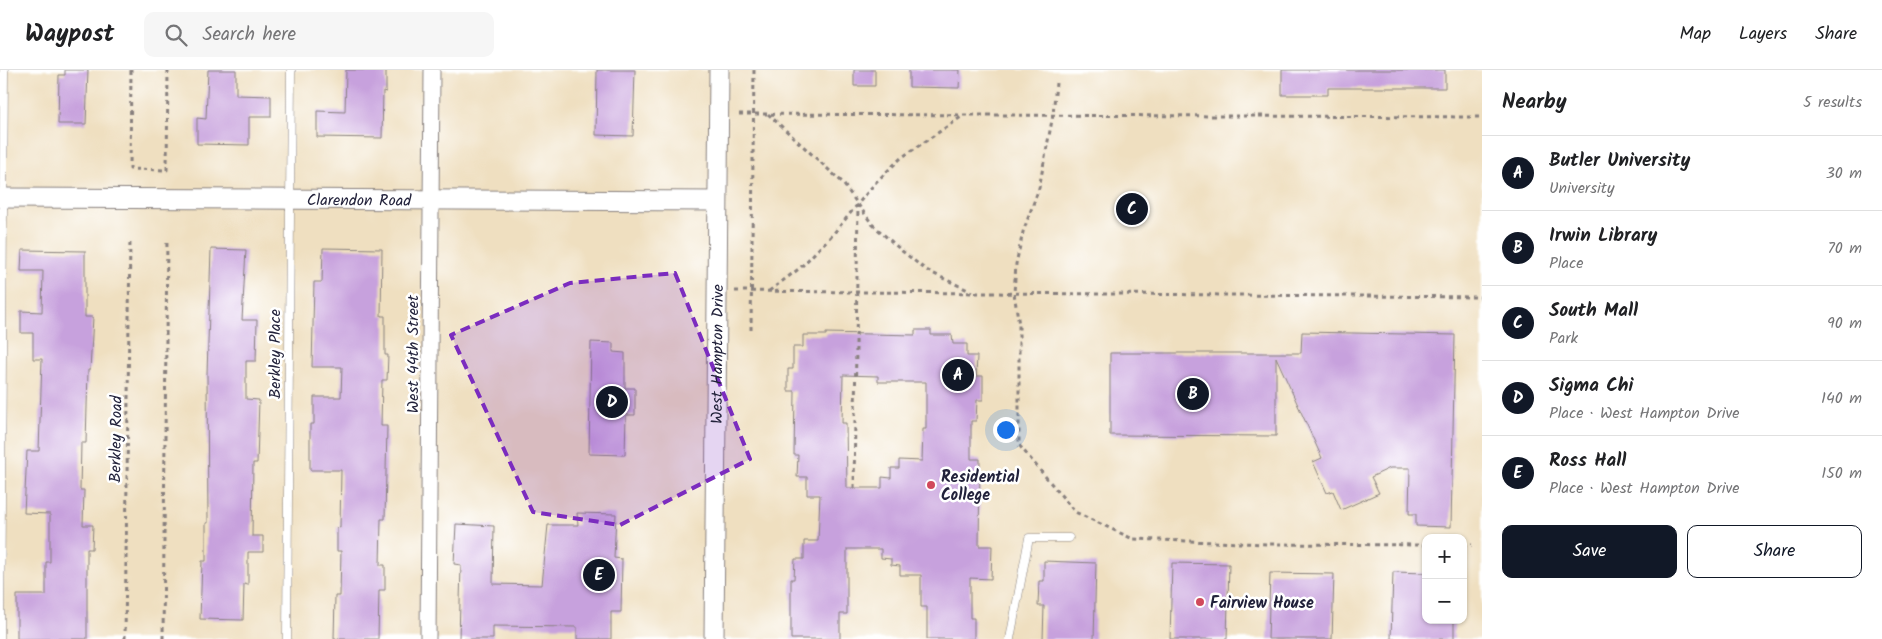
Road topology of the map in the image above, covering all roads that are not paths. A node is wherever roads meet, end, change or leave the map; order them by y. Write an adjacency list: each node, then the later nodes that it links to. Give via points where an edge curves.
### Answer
1 (4, 70): 5 (lane)
2 (291, 70): 6 (lane, Berkley Place)
3 (432, 70): 7 (street, West 44th Street)
4 (719, 70): 8 (street, West Hampton Drive)
5 (1, 198): 6 (street, Clarendon Road); 10 (lane)
6 (289, 199): 7 (street, Clarendon Road); 11 (lane, Berkley Place)
7 (430, 200): 8 (street, Clarendon Road); 12 (street, West 44th Street)
8 (717, 201): 13 (street, West Hampton Drive)
9 (1068, 538): 14 (lane, via 1029,538)
10 (0, 639)
11 (287, 639)
12 (428, 639)
13 (714, 639)
14 (1010, 639)

